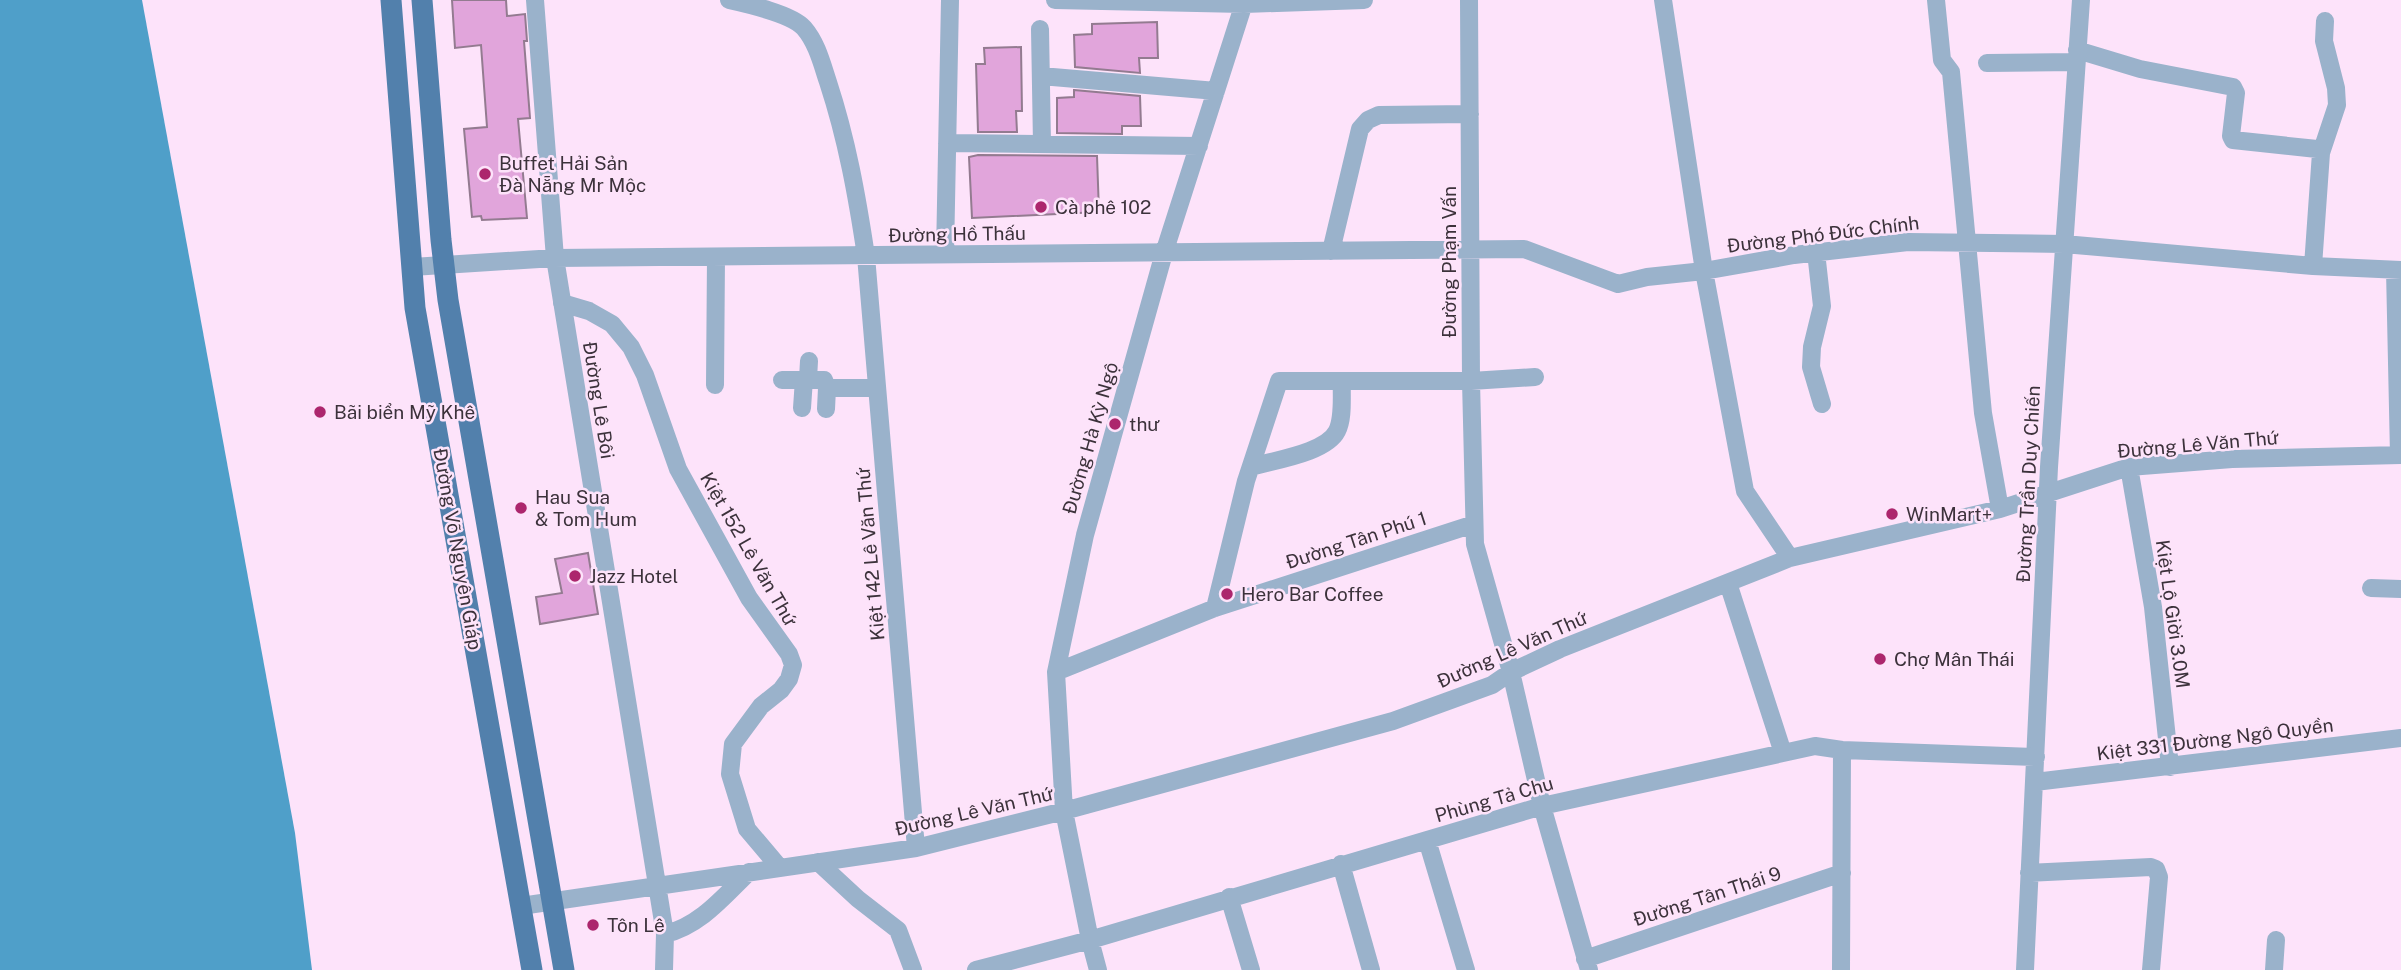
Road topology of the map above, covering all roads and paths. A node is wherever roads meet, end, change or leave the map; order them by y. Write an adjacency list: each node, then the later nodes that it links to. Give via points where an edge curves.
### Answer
1 (391, 0): 37 (main road, Đường Võ Nguyên Giáp)
2 (422, 0): 35 (main road, Đường Võ Nguyên Giáp)
3 (536, 0): 34 (street, Đường Lê Bôi)
4 (729, 0): 32 (street, Kiệt 142 Lê Văn Thứ, via 764,8 803,26 817,49 846,139)
5 (950, 0): 21 (street)
6 (1055, 0): 7 (street)
7 (1076, 0): 13 (street)
8 (1364, 0): 13 (street)
9 (1469, 0): 20 (street, Đường Phạm Vấn)
10 (1663, 0): 39 (street)
11 (1936, 0): 25 (street, via 1942,60 1951,72)
12 (2081, 0): 16 (street, Đường Trần Duy Chiến)
13 (1244, 2): 19 (street, Đường Hà Kỳ Ngộ)
14 (2325, 21): 24 (street, via 2324,41 2337,105)
15 (1040, 29): 18 (street)
16 (2076, 56): 17 (street); 24 (street, via 2234,87 2233,140); 26 (street, Đường Trần Duy Chiến)
17 (1987, 62)
18 (1041, 76): 19 (street); 22 (street)
19 (1216, 91): 23 (street, Đường Hà Kỳ Ngộ)
20 (1470, 114): 27 (street, Đường Phạm Vấn); 28 (street, via 1379,115 1368,120 1360,129)
21 (947, 143): 22 (street); 31 (street)
22 (1042, 144): 23 (street)
23 (1199, 145): 30 (street, Đường Hà Kỳ Ngộ)
24 (2321, 153): 36 (street)
25 (1967, 242): 26 (street, Đường Phó Đức Chính); 29 (street, Đường Phó Đức Chính, via 1908,242); 56 (street, via 1983,413)
26 (2064, 244): 36 (street, Đường Phó Đức Chính); 55 (street, Đường Trần Duy Chiến)
27 (1470, 250): 28 (street, Đường Hồ Thấu); 39 (street, Đường Phó Đức Chính, via 1524,249 1618,284); 45 (street, Đường Phạm Vấn)
28 (1331, 251): 30 (street, Đường Hồ Thấu)
29 (1816, 252): 39 (street, Đường Phó Đức Chính); 49 (street, via 1822,306 1811,367)
30 (1164, 253): 31 (street, Đường Hồ Thấu); 63 (street, Đường Hà Kỳ Ngộ, via 1084,535)
31 (945, 254): 32 (street, Đường Hồ Thấu)
32 (866, 256): 33 (street, Đường Hồ Thấu); 48 (street, Kiệt 142 Lê Văn Thứ)
33 (716, 257): 34 (street, Đường Hồ Thấu); 46 (street)
34 (555, 258): 35 (street, Đường Hồ Thấu); 40 (street, Đường Lê Bôi)
35 (445, 264): 37 (street, Đường Hồ Thấu); 83 (main road, Đường Võ Nguyên Giáp)
36 (2313, 266): 38 (street, Đường Phó Đức Chính)
37 (412, 267): 84 (main road, Đường Võ Nguyên Giáp, via 415,308)
38 (2398, 270): 52 (street)
39 (1704, 271): 58 (street, via 1745,491)
40 (562, 303): 77 (street, Kiệt 152 Lê Văn Thứ, via 612,324 631,346 678,469 749,598 789,654 793,665 789,679 761,706 733,744 730,774 747,829); 81 (street, Đường Lê Bôi)
41 (807, 373): 43 (street); 47 (street, via 824,380); 50 (street)
42 (1535, 377): 45 (street)
43 (782, 380)
44 (1342, 381): 45 (street); 53 (street, via 1340,421 1333,437 1311,450); 53 (street, via 1279,381)
45 (1471, 381): 57 (street, Đường Phạm Vấn)
46 (715, 384)
47 (827, 388): 48 (street); 51 (street)
48 (877, 388): 74 (street, Kiệt 142 Lê Văn Thứ)
49 (1822, 404)
50 (802, 408)
51 (826, 410)
52 (2400, 455): 54 (street, Đường Lê Văn Thứ)
53 (1251, 467): 62 (street)
54 (2129, 467): 55 (street, Đường Lê Văn Thứ); 69 (street, Kiệt Lộ Giời 3.0M, via 2153,607)
55 (2048, 495): 56 (street, Đường Lê Văn Thứ); 68 (street, Đường Trần Duy Chiến)
56 (2000, 509): 58 (street, Đường Lê Văn Thứ)
57 (1474, 524): 62 (street, Đường Tân Phú 1); 64 (street, Đường Phạm Vấn, via 1480,564)
58 (1790, 558): 59 (street, Đường Lê Văn Thứ)
59 (1728, 583): 64 (street, Đường Lê Văn Thứ); 67 (street)
60 (2371, 588): 61 (street)
61 (2401, 589)
62 (1215, 608): 63 (street, Đường Tân Phú 1)
63 (1056, 672): 72 (street, Đường Hà Kỳ Ngộ)
64 (1511, 672): 71 (street, Đường Phạm Vấn); 72 (street, Đường Lê Văn Thứ, via 1492,685 1393,721)
65 (2401, 738): 69 (street, Kiệt 331 Đường Ngô Quyền)
66 (1842, 750): 67 (street, Phùng Tả Chu, via 1815,746); 68 (street, Phùng Tả Chu); 79 (street)
67 (1783, 753): 71 (street, Phùng Tả Chu)
68 (2036, 757): 70 (street, Đường Trần Duy Chiến)
69 (2171, 767): 70 (street, Kiệt 331 Đường Ngô Quyền)
70 (2035, 782): 80 (street, Đường Trần Duy Chiến)
71 (1542, 806): 73 (street, Phùng Tả Chu); 88 (street)
72 (1064, 811): 74 (street, Đường Lê Văn Thứ); 86 (street, Đường Hà Kỳ Ngộ)
73 (1427, 840): 76 (street, Phùng Tả Chu); 97 (street)
74 (916, 848): 75 (street, Đường Lê Văn Thứ)
75 (818, 862): 77 (street, Đường Lê Văn Thứ); 92 (street, via 898,930)
76 (1341, 864): 82 (street, Phùng Tả Chu); 96 (street)
77 (780, 868): 78 (street, Đường Lê Văn Thứ)
78 (749, 872): 81 (street, Đường Lê Văn Thứ); 85 (street, via 702,917)
79 (1842, 873): 88 (street, Đường Tân Thái 9); 98 (street)
80 (2029, 873): 99 (street, Đường Trần Duy Chiến); 100 (street, via 2156,869)
81 (657, 887): 83 (street, Đường Lê Văn Thứ); 85 (street, Đường Lê Bôi)
82 (1229, 897): 86 (street, Phùng Tả Chu); 95 (street)
83 (552, 901): 84 (street, Đường Lê Văn Thứ); 90 (main road, Đường Võ Nguyên Giáp)
84 (521, 906): 89 (main road, Đường Võ Nguyên Giáp)
85 (665, 934): 91 (street, Đường Lê Bôi)
86 (1090, 940): 93 (street, Phùng Tả Chu); 94 (street, Đường Hà Kỳ Ngộ)
87 (2276, 940): 101 (street)
88 (1587, 964)
89 (532, 970)
90 (564, 970)
91 (664, 970)
92 (913, 970)
93 (976, 970)
94 (1098, 970)
95 (1251, 970)
96 (1371, 970)
97 (1466, 970)
98 (1841, 970)
99 (2025, 970)
100 (2151, 970)
101 (2274, 970)

